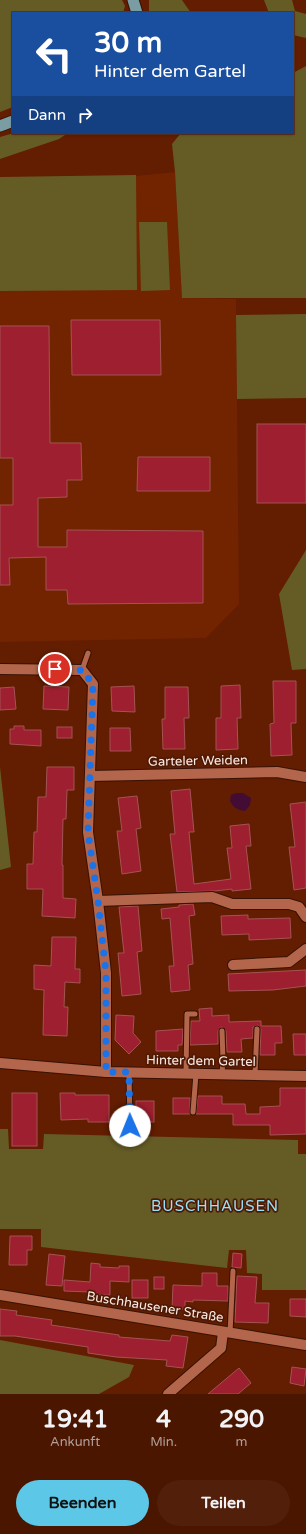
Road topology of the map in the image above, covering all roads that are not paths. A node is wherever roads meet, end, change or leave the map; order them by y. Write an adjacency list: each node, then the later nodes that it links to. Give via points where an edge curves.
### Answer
1 (133, 0): 3 (main road)
2 (138, 0): 4 (main road)
3 (137, 12)
4 (137, 12)
5 (12, 122): 6 (main road)
6 (0, 126)
7 (88, 653): 9 (lane)
8 (0, 669): 9 (street)
9 (82, 670): 10 (street, via 93,684)
10 (90, 776): 11 (street, Garteler Weiden, via 277,772); 12 (street, via 88,832)
11 (306, 777)
12 (98, 901): 13 (street, via 212,897 232,904 289,904 299,908); 20 (street, via 106,973)
13 (306, 917)
14 (306, 949): 15 (street, via 289,962)
15 (233, 965)
16 (195, 1014): 22 (lane, via 187,1014)
17 (257, 1029): 24 (lane)
18 (222, 1031): 23 (lane)
19 (0, 1063): 20 (street, Hinter dem Gartel)
20 (106, 1072): 21 (street, Hinter dem Gartel)
21 (129, 1072): 22 (street, Hinter dem Gartel); 27 (lane)
22 (191, 1073): 23 (street, Hinter dem Gartel); 26 (lane)
23 (222, 1074): 24 (street, Hinter dem Gartel)
24 (255, 1075): 25 (street, Hinter dem Gartel)
25 (306, 1076)
26 (193, 1112)
27 (130, 1126)
28 (234, 1272): 30 (lane)
29 (0, 1295): 30 (street, Buschhausener Straße)
30 (227, 1332): 31 (street, Buschhausener Straße); 32 (street, via 221,1348)
31 (306, 1345)
32 (168, 1394)

